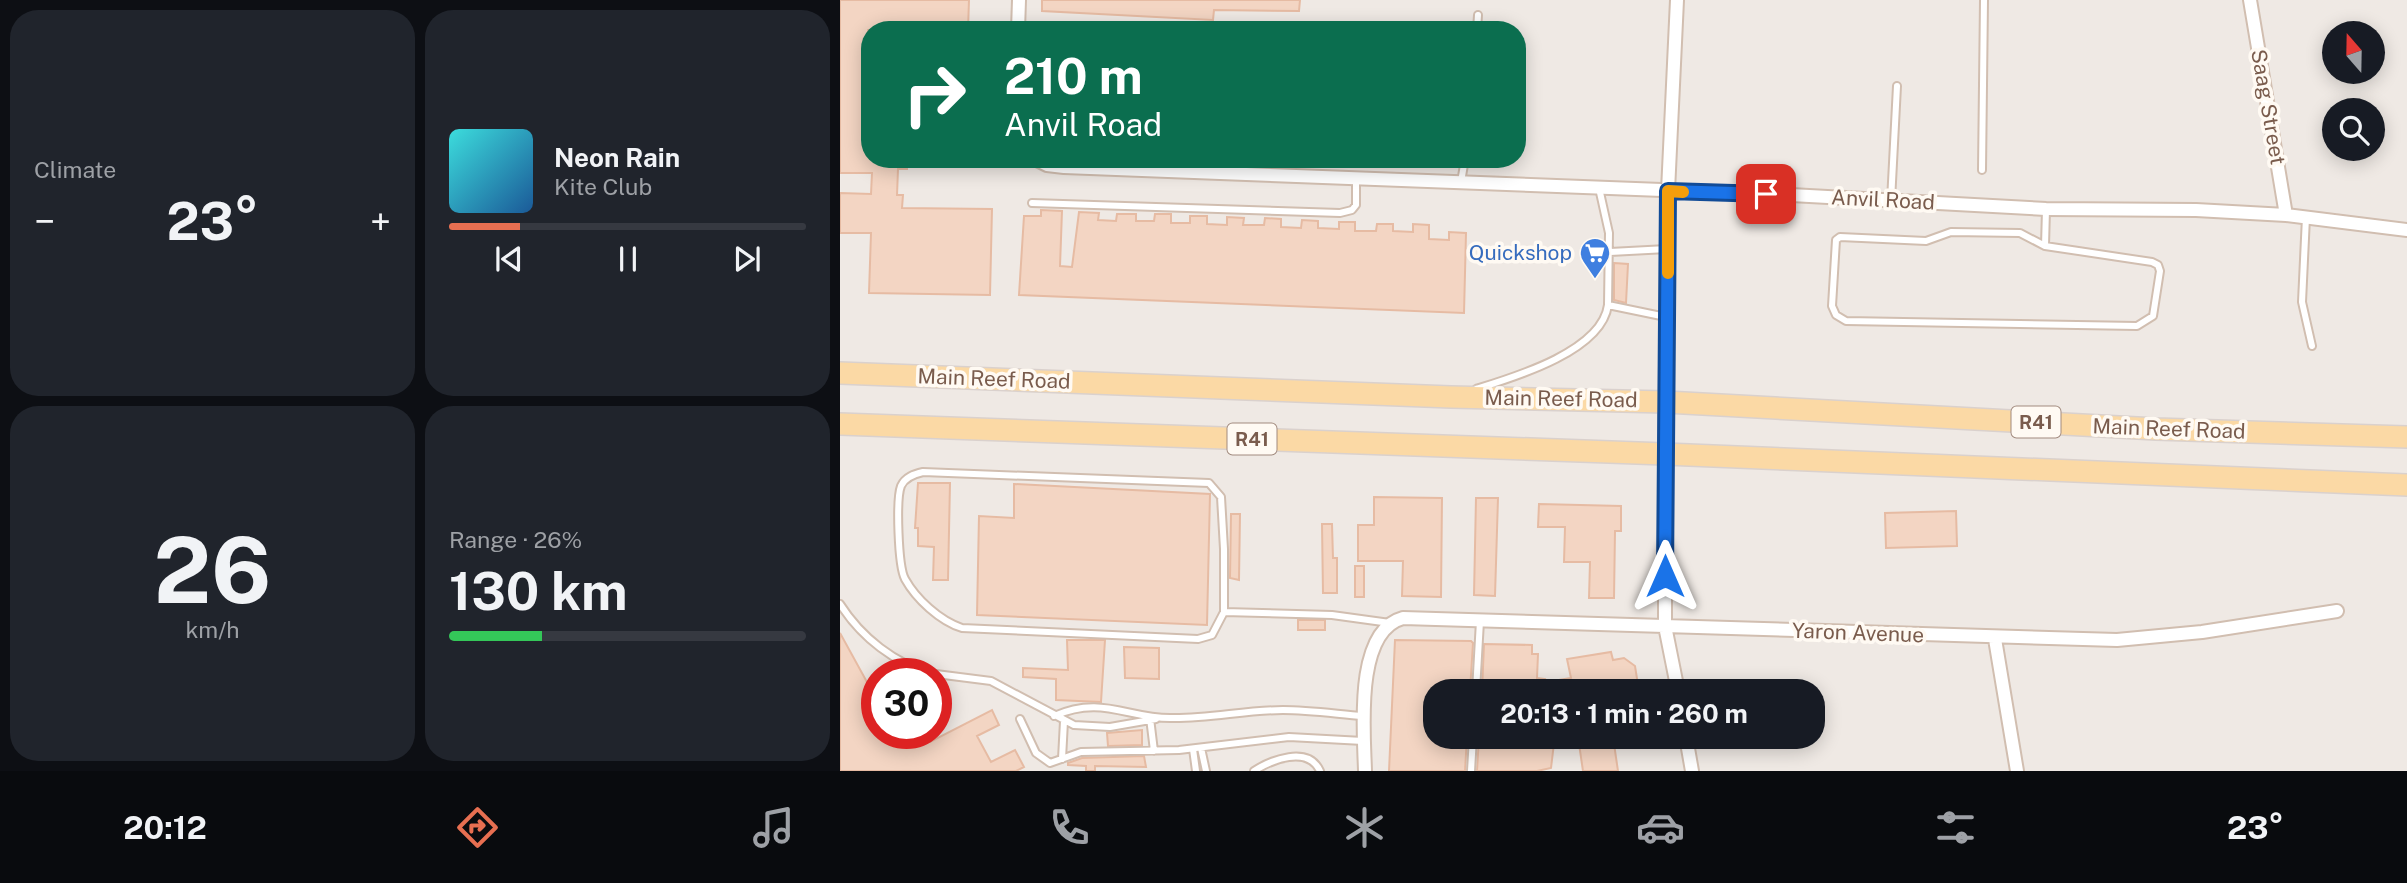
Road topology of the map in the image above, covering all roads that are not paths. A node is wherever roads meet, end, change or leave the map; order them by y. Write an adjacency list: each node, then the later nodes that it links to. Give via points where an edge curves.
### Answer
1 (1019, 0): 6 (street)
2 (1677, 0): 15 (street)
3 (1984, 0): 11 (lane)
4 (2250, 0): 19 (street, Saag Street)
5 (1478, 15): 7 (lane)
6 (1018, 21)
7 (1478, 21)
8 (1896, 86): 16 (lane)
9 (1091, 168): 12 (street, Anvil Road)
10 (1463, 168): 13 (lane)
11 (1982, 170)
12 (1356, 178): 13 (street, Anvil Road); 17 (lane, via 1356,205 1340,213)
13 (1461, 182): 14 (street, Anvil Road)
14 (1599, 187): 15 (street, Anvil Road); 24 (lane)
15 (1668, 191): 16 (street, Anvil Road); 23 (street)
16 (1891, 201): 18 (street, Anvil Road)
17 (1032, 203)
18 (2046, 209): 19 (street, Anvil Road); 22 (lane)
19 (2286, 215): 20 (street, Anvil Road)
20 (2306, 217): 21 (street, Anvil Road); 27 (lane, via 2302,302)
21 (2407, 230)
22 (2045, 246): 22 (lane, via 2158,265 2153,316 2137,326 1846,321 1832,306 1836,240 1840,237 1926,241 1951,232 2020,233)
23 (1668, 249): 24 (lane); 26 (street)
24 (1610, 252): 25 (lane)
25 (1608, 305): 26 (lane); 29 (lane, via 1599,327 1554,360)
26 (1668, 317): 30 (street)
27 (2312, 346)
28 (840, 373): 29 (main road, Main Reef Road / R41)
29 (1451, 397): 30 (main road, Main Reef Road / R41)
30 (1666, 402): 32 (main road, Main Reef Road / R41, via 2156,429); 33 (street)
31 (840, 424): 33 (main road, Main Reef Road / R41)
32 (2407, 436)
33 (1665, 454): 34 (main road, Main Reef Road / R41); 39 (street)
34 (2407, 485)
35 (840, 604): 42 (lane, via 865,635)
36 (2337, 611): 41 (street, Yaron Avenue, via 2139,640)
37 (1224, 612): 37 (lane, via 1216,631 1198,639 953,625 933,611 902,572 900,489 908,478 923,472 1209,483 1221,496); 40 (lane, via 1332,615)
38 (1480, 619): 39 (street, Yaron Avenue); 40 (street, Yaron Avenue, via 1413,617); 44 (lane)
39 (1665, 626): 41 (street, Yaron Avenue); 45 (street)
40 (1387, 627): 48 (street, via 1367,668)
41 (1995, 639): 65 (street)
42 (897, 658)
43 (952, 676): 47 (lane, via 991,681)
44 (1477, 679)
45 (1676, 679)
46 (1064, 712): 47 (lane); 49 (lane, via 1103,707); 51 (lane)
47 (1054, 716): 51 (lane)
48 (1365, 716): 49 (lane, via 1281,710); 52 (street)
49 (1150, 718): 51 (lane, via 1110,726); 56 (lane)
50 (1020, 719): 57 (lane, via 1040,759 1050,763)
51 (1064, 722): 57 (lane)
52 (1364, 741): 53 (lane, via 1281,737); 62 (street)
53 (1197, 748): 56 (lane); 59 (lane); 60 (lane)
54 (1472, 749): 63 (lane)
55 (1688, 749): 64 (street)
56 (1154, 751): 57 (lane, via 1081,751)
57 (1062, 759)
58 (1257, 770): 61 (lane, via 1272,761 1302,757 1313,760)
59 (1196, 771)
60 (1206, 771)
61 (1320, 771)
62 (1364, 771)
63 (1471, 771)
64 (1692, 771)
65 (2017, 771)

